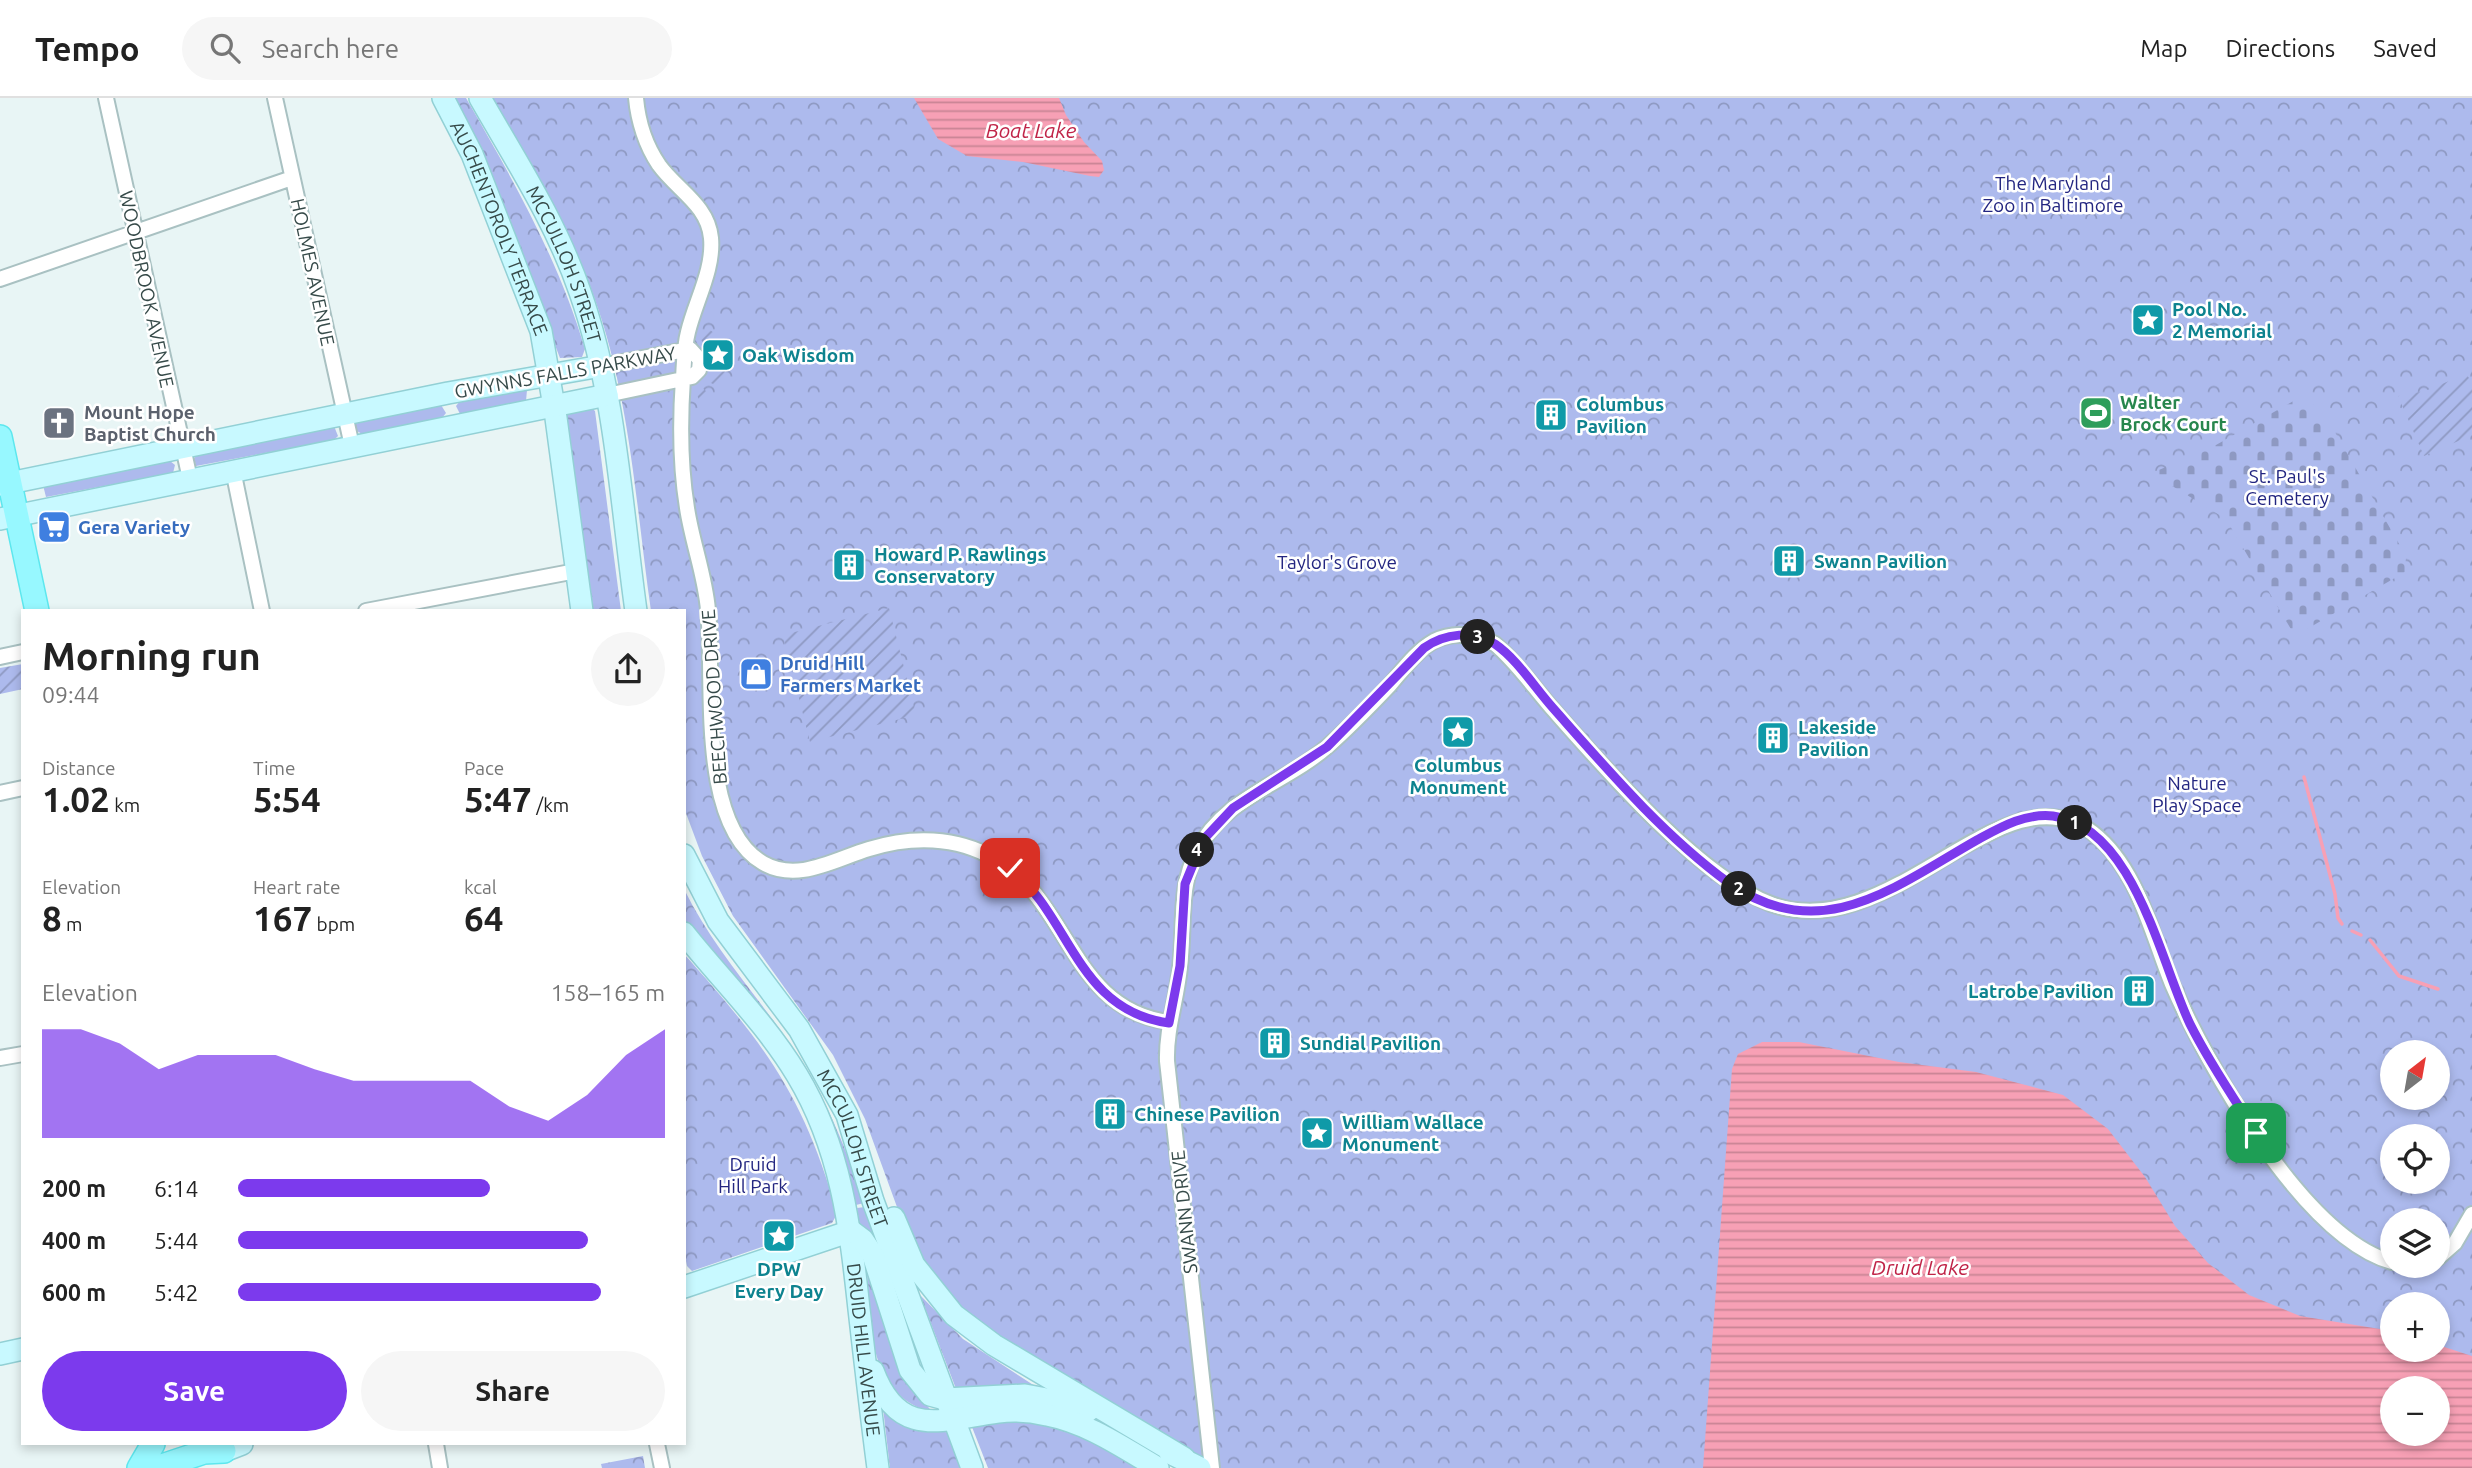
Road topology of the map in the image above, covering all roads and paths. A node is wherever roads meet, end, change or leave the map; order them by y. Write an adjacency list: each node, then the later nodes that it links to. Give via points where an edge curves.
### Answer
1 (106, 98): 7 (street, WOODBROOK AVENUE)
2 (275, 98): 6 (street, HOLMES AVENUE)
3 (443, 98): 11 (main road, AUCHENTOROLY TERRACE, via 466,140 510,251 541,331)
4 (480, 98): 10 (main road, MCCULLOH STREET, via 563,248)
5 (636, 98): 9 (street, via 642,128 659,165 699,207 711,235 708,268)
6 (292, 178): 7 (street); 15 (street, HOLMES AVENUE)
7 (136, 233): 8 (street); 18 (street, WOODBROOK AVENUE)
8 (0, 279)
9 (685, 350): 10 (street, GWYNNS FALLS PARKWAY); 12 (street, GWYNNS FALLS PARKWAY, via 695,351 700,366)
10 (601, 366): 11 (main road, GWYNNS FALLS PARKWAY); 13 (main road, MCCULLOH STREET)
11 (550, 374): 14 (main road, AUCHENTOROLY TERRACE); 15 (main road, GWYNNS FALLS PARKWAY)
12 (683, 381): 13 (street, GWYNNS FALLS PARKWAY); 35 (street, BEECHWOOD DRIVE, via 683,470 708,607 717,766 723,805 739,839 761,862 792,871 906,841 953,843 981,852 1010,868 1035,892 1078,963 1101,989 1134,1013)
13 (607, 395): 14 (main road, GWYNNS FALLS PARKWAY); 28 (main road, MCCULLOH STREET)
14 (554, 405): 17 (main road, GWYNNS FALLS PARKWAY); 23 (main road, AUCHENTOROLY TERRACE)
15 (343, 414): 17 (street, HOLMES AVENUE); 18 (main road, GWYNNS FALLS PARKWAY)
16 (0, 437): 21 (main road)
17 (352, 446): 19 (main road, GWYNNS FALLS PARKWAY)
18 (183, 448): 20 (street, WOODBROOK AVENUE); 21 (main road, GWYNNS FALLS PARKWAY)
19 (233, 471): 20 (main road, GWYNNS FALLS PARKWAY); 25 (street)
20 (190, 479): 22 (main road, GWYNNS FALLS PARKWAY)
21 (5, 484): 22 (main road)
22 (8, 517): 24 (main road)
23 (576, 571): 26 (street); 27 (main road, AUCHENTOROLY TERRACE)
24 (36, 609)
25 (262, 609)
26 (376, 609)
27 (582, 609)
28 (636, 609)
29 (21, 652): 30 (street)
30 (0, 657)
31 (21, 788): 32 (street)
32 (0, 793)
33 (686, 859): 38 (main road, MCCULLOH STREET, via 724,930 816,1056)
34 (686, 935): 40 (main road, MCCULLOH STREET, via 756,1015 798,1076 832,1150)
35 (1169, 1023): 42 (street, SWANN DRIVE, via 1180,966 1185,884 1209,832 1242,801 1327,747 1424,648 1440,638 1467,635 1485,639 1503,651 1614,775 1692,852 1729,883 1774,905 1818,912 1857,904 1902,885 1998,828 2028,817 2064,819 2089,830 2110,849 2129,880 2192,1027 2256,1133 2332,1225); 62 (street, SWANN DRIVE, via 1167,1061)
36 (21, 1054): 37 (street)
37 (0, 1058)
38 (855, 1134): 47 (main road, MCCULLOH STREET, via 873,1201); 54 (main road, via 914,1265 954,1315 994,1345)
39 (2472, 1214): 41 (street)
40 (851, 1231): 43 (main road, DRUID HILL AVENUE); 44 (main road); 47 (main road, via 873,1255 910,1370 930,1395)
41 (2450, 1247)
42 (2380, 1257)
43 (856, 1276): 48 (main road, via 871,1367 884,1395 918,1420); 59 (main road, DRUID HILL AVENUE)
44 (686, 1286)
45 (21, 1349): 46 (main road)
46 (0, 1354)
47 (945, 1399): 48 (main road, MCCULLOH STREET); 54 (main road, via 1003,1394 1068,1403)
48 (954, 1421): 60 (main road, MCCULLOH STREET); 61 (main road, via 1006,1411 1063,1418)
49 (153, 1445): 55 (main road)
50 (172, 1445): 55 (main road)
51 (436, 1445): 57 (street)
52 (657, 1445): 58 (street)
53 (229, 1452): 55 (main road, via 204,1452); 56 (main road)
54 (1192, 1463)
55 (154, 1468)
56 (194, 1468)
57 (440, 1468)
58 (662, 1468)
59 (878, 1468)
60 (972, 1468)
61 (1158, 1468)
62 (1212, 1468)

